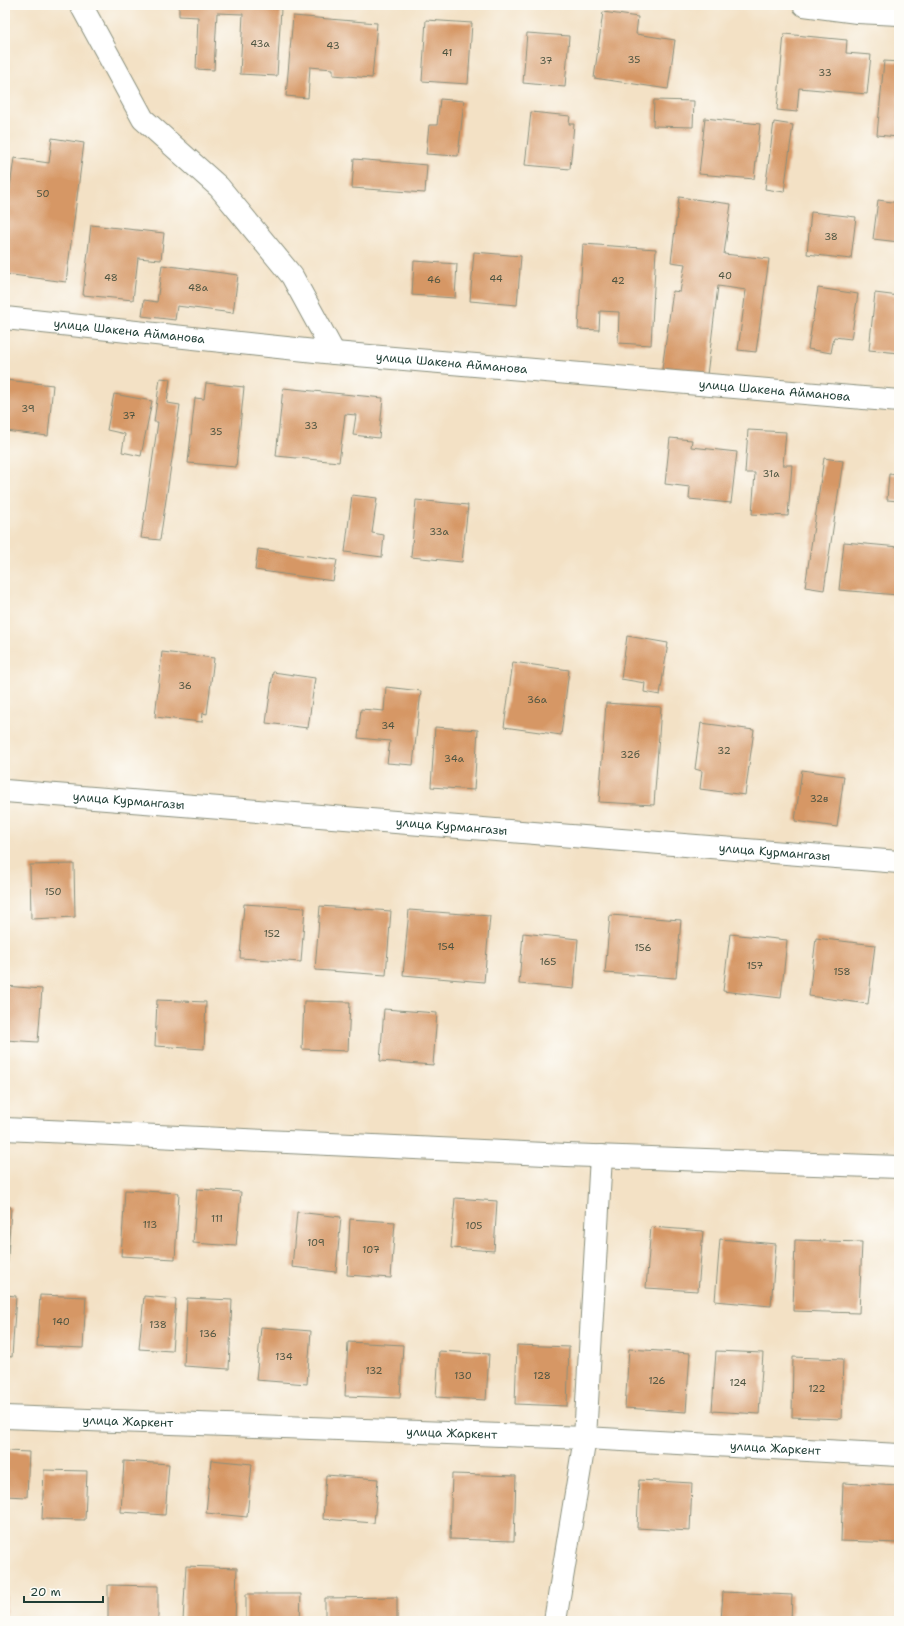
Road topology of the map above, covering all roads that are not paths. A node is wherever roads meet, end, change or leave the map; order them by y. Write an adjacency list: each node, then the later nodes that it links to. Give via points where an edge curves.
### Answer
1 (81, 5): 5 (street, via 143,119 219,187 292,276)
2 (804, 5): 3 (street)
3 (899, 14)
4 (5, 318): 5 (street, улица Шакена Айманова)
5 (334, 353): 6 (street, улица Шакена Айманова)
6 (899, 401)
7 (5, 791): 8 (street, улица Курмангазы)
8 (899, 862)
9 (5, 1129): 10 (street)
10 (601, 1156): 11 (street); 13 (street)
11 (899, 1167)
12 (5, 1417): 13 (street, улица Жаркент)
13 (585, 1438): 14 (street, улица Жаркент); 15 (street)
14 (899, 1455)
15 (554, 1621)

